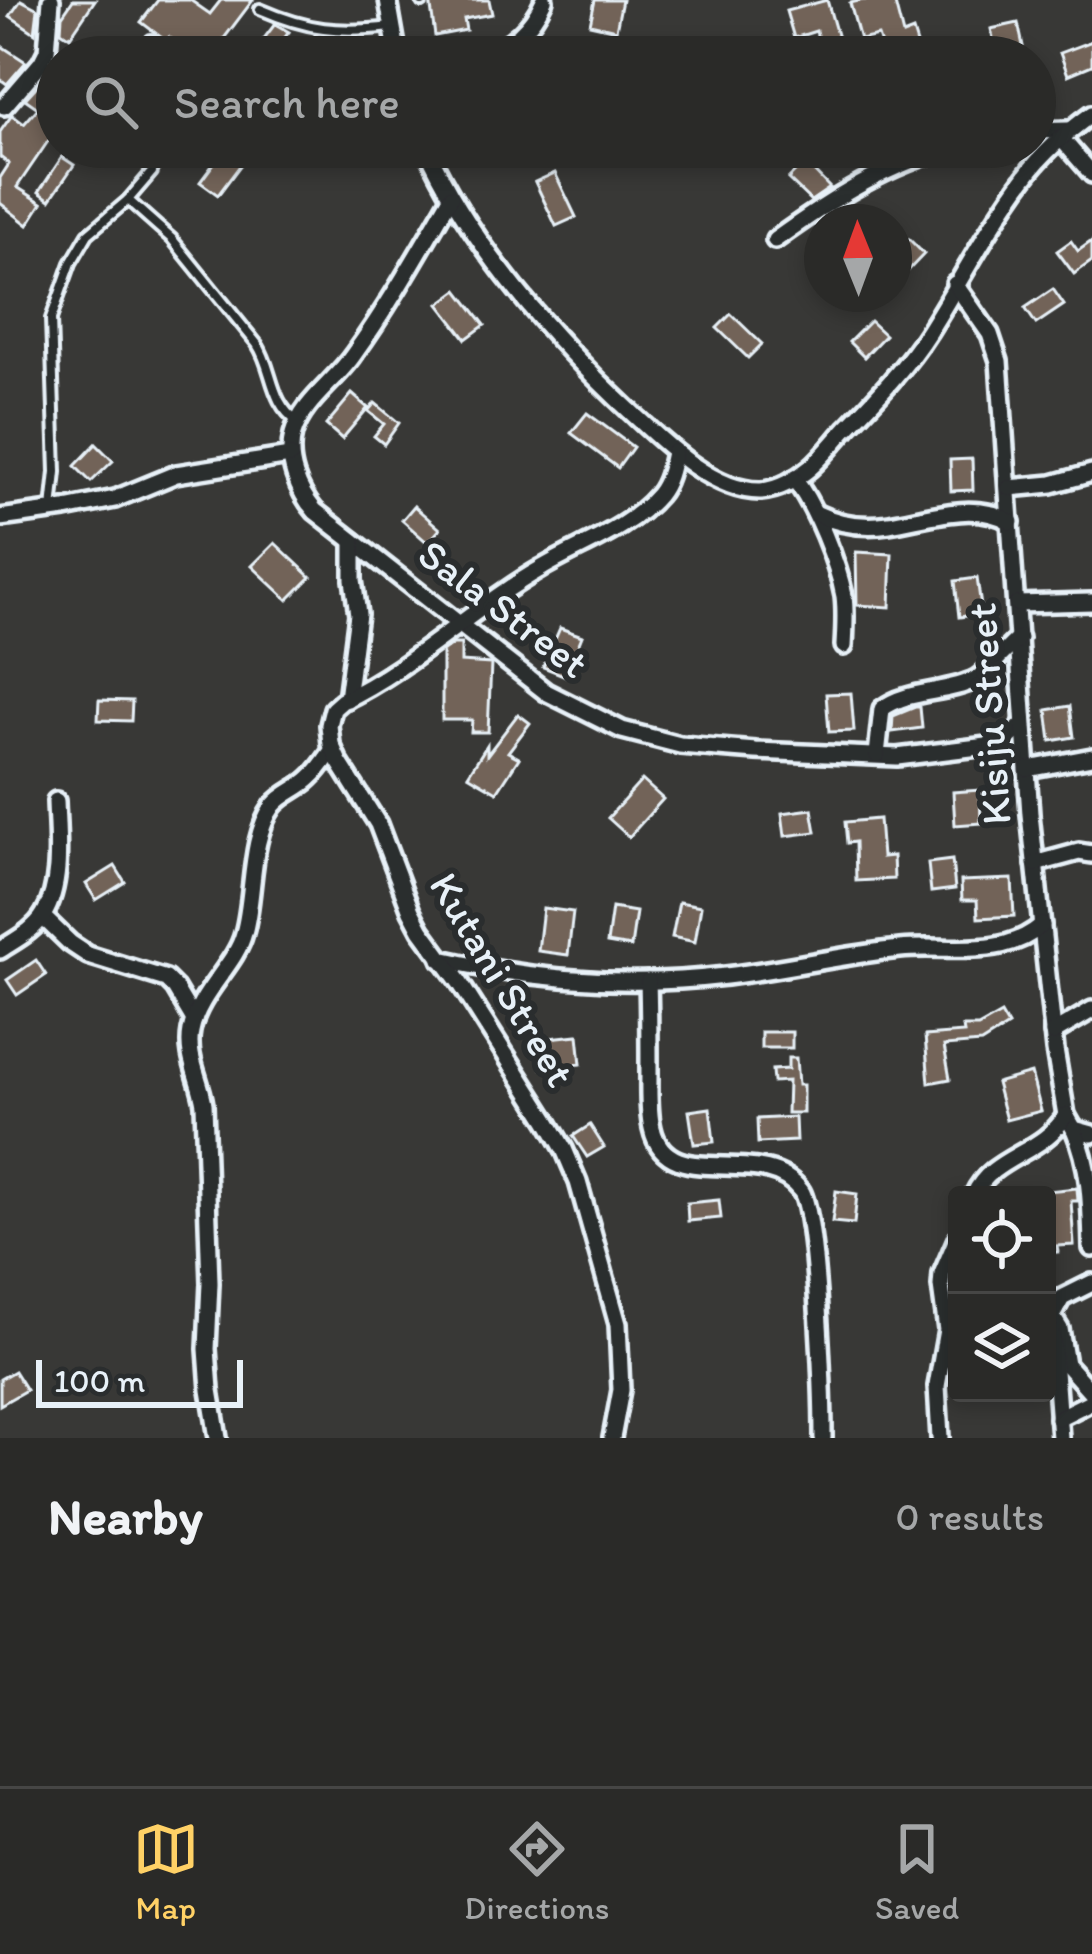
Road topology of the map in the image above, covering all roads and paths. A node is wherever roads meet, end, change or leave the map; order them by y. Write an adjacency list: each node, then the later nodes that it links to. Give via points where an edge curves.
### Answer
1 (388, 0): 5 (street)
2 (544, 0): 8 (street)
3 (49, 2): 6 (street)
4 (260, 9): 5 (lane, via 318,29)
5 (393, 27): 7 (street)
6 (50, 36)
7 (394, 36)
8 (520, 36)
9 (36, 69): 10 (street)
10 (4, 106)
11 (1092, 114): 13 (street)
12 (1056, 133): 13 (street)
13 (1065, 134): 14 (street); 19 (street)
14 (1056, 144)
15 (153, 168): 21 (lane)
16 (436, 168): 20 (street)
17 (895, 168): 22 (street)
18 (1033, 168): 23 (street)
19 (1092, 174)
20 (451, 197): 24 (street, via 352,358); 25 (street, via 530,303)
21 (128, 200): 24 (lane, via 172,239 257,344 276,398); 30 (lane, via 88,234 51,319)
22 (775, 239)
23 (955, 284): 28 (street, via 880,394); 29 (street, Kisiju Street, via 999,361)
24 (298, 422): 26 (street)
25 (674, 452): 28 (street, via 742,487 760,491); 37 (street, via 660,493 630,520)
26 (290, 456): 30 (street, via 176,474 116,499); 34 (street, Sala Street, via 304,498)
27 (1092, 473): 29 (street)
28 (794, 479): 31 (street)
29 (1009, 488): 33 (street, Kisiju Street)
30 (52, 511): 32 (street)
31 (814, 513): 33 (street, via 866,525 958,513); 39 (street, via 843,593)
32 (0, 518)
33 (1011, 522): 36 (street, Kisiju Street)
34 (353, 541): 37 (street, Sala Street); 40 (street, via 358,614)
35 (1092, 602): 36 (street)
36 (1017, 604): 38 (street, Kisiju Street)
37 (460, 626): 40 (street); 43 (street, Sala Street, via 545,692 622,730 680,745)
38 (1019, 638): 41 (street, Kisiju Street); 43 (street, via 976,679 882,709)
39 (844, 646)
40 (347, 699): 42 (street, via 329,725)
41 (1022, 725): 43 (street, Sala Street, via 987,746); 45 (street, Kisiju Street)
42 (334, 749): 52 (street, Kutani Street); 55 (street, via 271,808 244,934)
43 (878, 755)
44 (1092, 757): 45 (street)
45 (1028, 770): 48 (street, Kisiju Street)
46 (56, 801): 49 (street, via 55,877)
47 (1092, 854): 48 (street)
48 (1035, 864): 50 (street, Kisiju Street)
49 (43, 917): 51 (street); 55 (street, via 88,955 166,979)
50 (1042, 925): 53 (street, via 997,947 901,949); 56 (street, Kisiju Street)
51 (0, 950)
52 (441, 959): 53 (street, via 509,974); 69 (street, Kutani Street, via 547,1120 578,1182 618,1324 621,1390)
53 (648, 981): 70 (street, via 656,1144 677,1162 776,1172 802,1192)
54 (1092, 1010): 56 (street)
55 (194, 1019): 68 (street, via 190,1059 204,1104 207,1349)
56 (1053, 1034): 57 (street, Kisiju Street)
57 (1070, 1122): 58 (street); 59 (street); 60 (street, Kisiju Street, via 1088,1172)
58 (1092, 1134)
59 (979, 1186)
60 (1092, 1248)
61 (948, 1260): 71 (street)
62 (1092, 1283): 63 (street)
63 (1056, 1309)
64 (1056, 1322): 66 (street, via 1066,1364)
65 (1056, 1384): 67 (street)
66 (1092, 1397): 67 (street)
67 (1058, 1418): 72 (street)
68 (218, 1438)
69 (612, 1438)
70 (823, 1438)
71 (940, 1438)
72 (1060, 1438)

